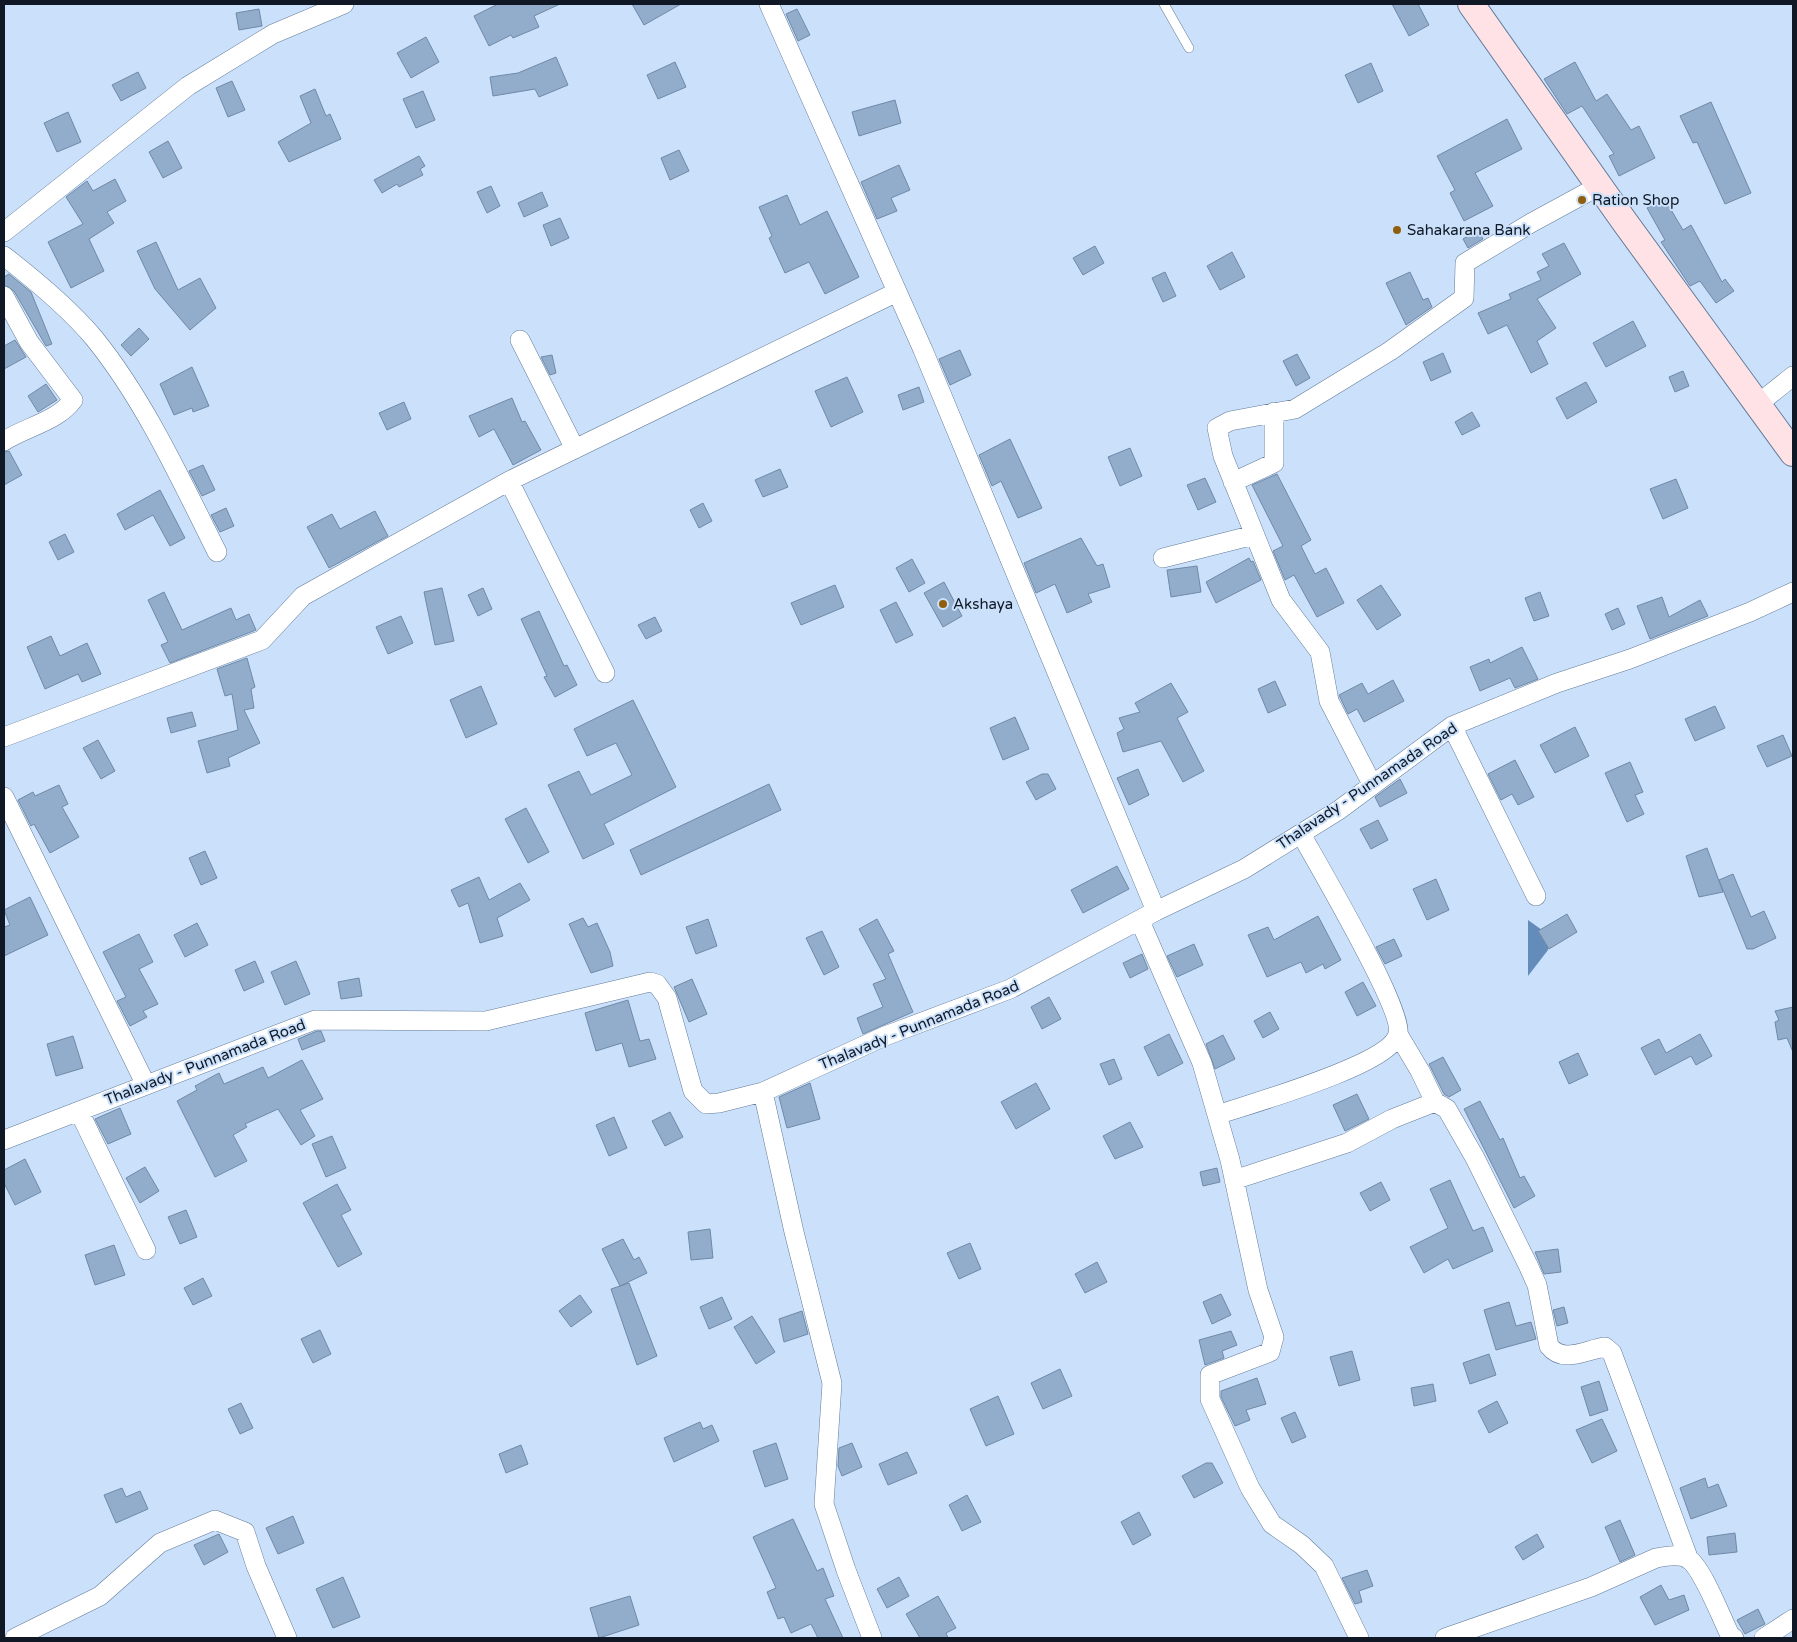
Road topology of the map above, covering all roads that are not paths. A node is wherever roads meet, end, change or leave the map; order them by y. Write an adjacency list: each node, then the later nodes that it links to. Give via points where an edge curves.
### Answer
1 (344, 4): 7 (street, via 273,34 188,86)
2 (769, 4): 9 (street)
3 (1164, 4): 5 (lane)
4 (1471, 4): 6 (main road)
5 (1189, 48)
6 (1600, 186): 13 (main road); 14 (street, via 1465,263 1464,298 1397,346 1295,408)
7 (4, 232)
8 (4, 256): 21 (street, via 94,338 163,446)
9 (897, 292): 16 (street); 31 (street)
10 (4, 296): 15 (street, via 29,342 74,400 65,411)
11 (520, 340): 16 (street)
12 (1793, 376): 13 (street)
13 (1758, 404): 17 (main road)
14 (1274, 412): 19 (street, via 1274,462); 19 (street, via 1230,421 1217,428)
15 (4, 441)
16 (575, 449): 18 (street)
17 (1793, 453)
18 (509, 481): 24 (street); 26 (street, via 303,596 262,640)
19 (1233, 482): 20 (street)
20 (1254, 535): 22 (street); 27 (street, via 1281,600 1320,652 1329,701)
21 (217, 552)
22 (1163, 558)
23 (1793, 592): 25 (street, Thalavady - Punnamada Road, via 1750,612 1630,659 1557,683)
24 (605, 673)
25 (1452, 726): 27 (street, Thalavady - Punnamada Road); 30 (street)
26 (4, 737)
27 (1372, 784): 29 (street, Thalavady - Punnamada Road)
28 (4, 797): 33 (street)
29 (1301, 834): 31 (street, Thalavady - Punnamada Road, via 1244,869); 32 (street, via 1376,971 1396,1018)
30 (1536, 896)
31 (1148, 916): 34 (street, Thalavady - Punnamada Road, via 1010,990 885,1036); 37 (street, via 1202,1064)
32 (1398, 1034): 35 (street); 37 (street, via 1388,1049 1351,1069)
33 (146, 1085): 34 (street, Thalavady - Punnamada Road, via 315,1020 486,1021 650,982 657,984 667,998 693,1092 698,1097 706,1104); 36 (street, Thalavady - Punnamada Road)
34 (764, 1092): 45 (street, via 794,1232 832,1383 824,1504)
35 (1435, 1102): 39 (street, via 1392,1119 1347,1143); 41 (street, via 1447,1109 1475,1158 1528,1265 1536,1285 1549,1346 1554,1353 1566,1357 1605,1347 1612,1353)
36 (79, 1111): 38 (street, Thalavady - Punnamada Road); 40 (street)
37 (1217, 1115): 39 (street)
38 (4, 1140)
39 (1234, 1180): 46 (street, via 1258,1290 1274,1337 1270,1352 1210,1375 1210,1399 1250,1488 1272,1524 1302,1544 1324,1566)
40 (146, 1250)
41 (1689, 1560): 47 (street, via 1680,1556 1656,1558 1591,1587); 48 (street)
42 (1793, 1619): 49 (street)
43 (15, 1638): 44 (street, via 100,1596 160,1543 215,1520 245,1532)
44 (287, 1638)
45 (872, 1638)
46 (1359, 1638)
47 (1445, 1638)
48 (1734, 1638)
49 (1764, 1638)

